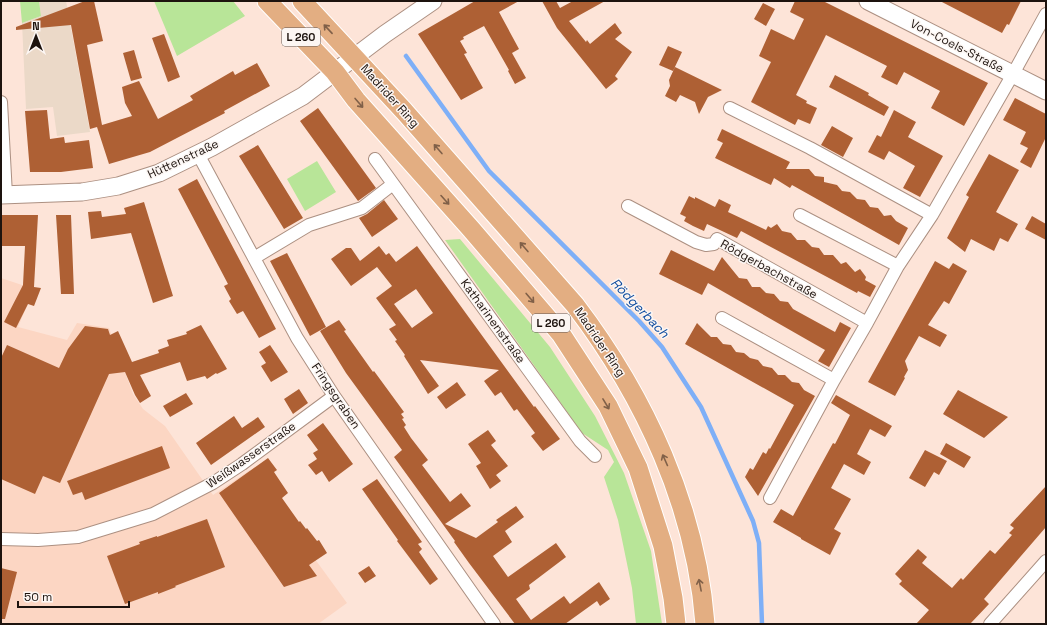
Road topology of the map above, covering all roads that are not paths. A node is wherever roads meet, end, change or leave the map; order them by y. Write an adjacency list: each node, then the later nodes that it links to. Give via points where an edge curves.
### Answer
1 (268, 1): 6 (main road, L 260)
2 (302, 1): 6 (main road, L 260, one-way to 2)
3 (432, 1): 6 (street)
4 (868, 1): 7 (street, Von-Coels-Straße)
5 (1046, 14): 7 (street)
6 (344, 64): 11 (street, Hüttenstraße, via 303,96); 29 (main road, L 260, one-way to 29, via 356,100 561,334 608,406 638,468 664,546); 30 (main road, Madrider Ring / L 260, one-way to 6, via 691,538 670,470 625,379 594,330 575,305)
7 (1013, 74): 8 (street, Von-Coels-Straße); 17 (street)
8 (1046, 91)
9 (1, 102): 14 (street)
10 (730, 108): 17 (street, via 810,148)
11 (198, 154): 14 (street, Hüttenstraße, via 159,173 118,186 82,192); 18 (street, Fringsgraben)
12 (375, 159): 13 (street, Katharinenstraße)
13 (393, 184): 18 (street, via 362,208 309,225); 24 (street, Katharinenstraße, via 580,440)
14 (4, 195)
15 (628, 206): 21 (street, Rödgerbachstraße, via 696,242 706,245 714,244 717,240)
16 (800, 215): 19 (street)
17 (932, 215): 19 (street)
18 (254, 258): 23 (street, Fringsgraben, via 298,338)
19 (898, 266): 21 (street)
20 (722, 318): 22 (street)
21 (867, 323): 22 (street)
22 (834, 380): 25 (street)
23 (334, 396): 26 (street, Weißwasserstraße, via 213,483 153,514 78,537); 28 (street, Fringsgraben)
24 (595, 456)
25 (770, 498)
26 (1, 539)
27 (1046, 561): 31 (street)
28 (494, 624)
29 (676, 624)
30 (705, 624)
31 (990, 624)

